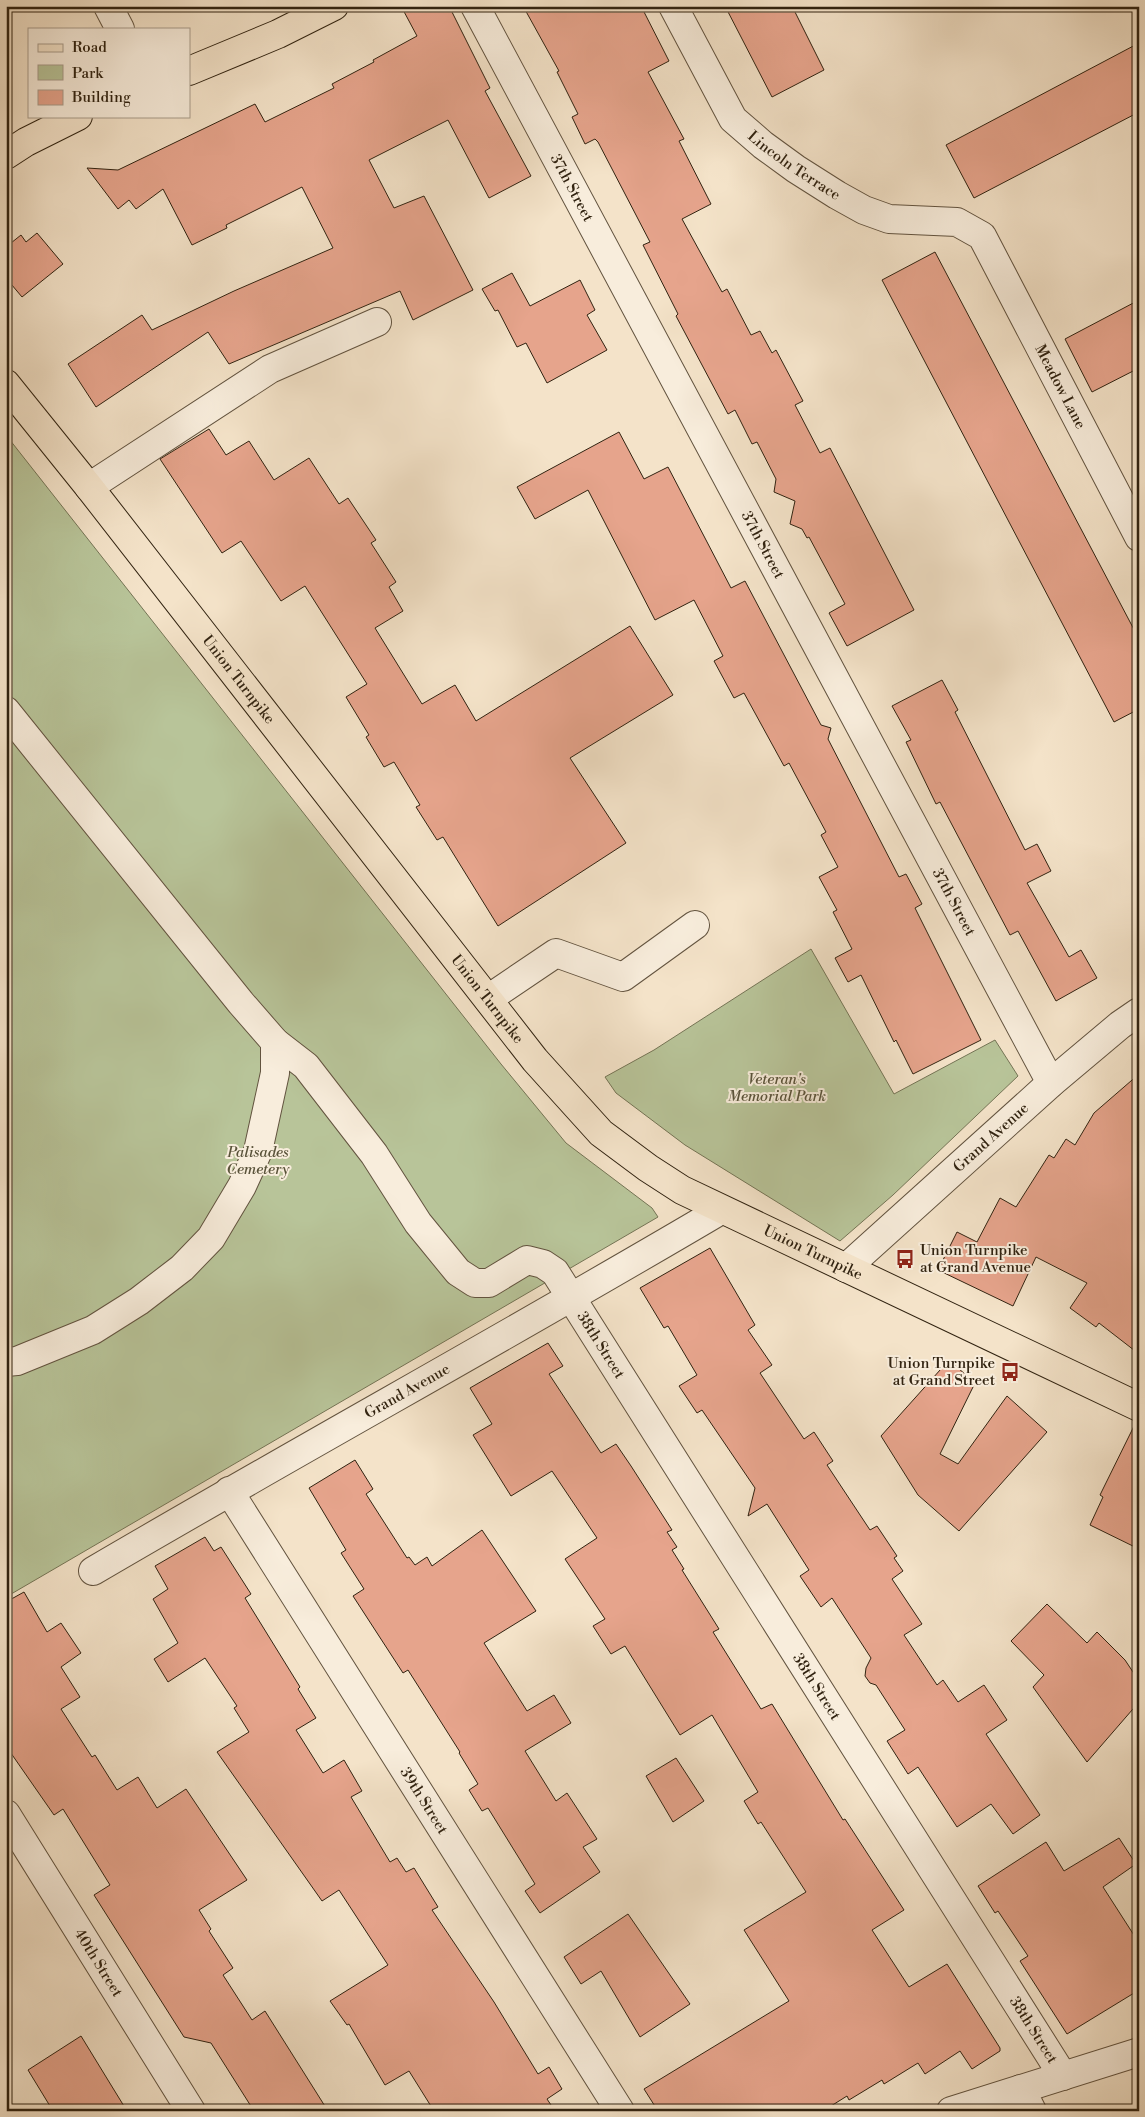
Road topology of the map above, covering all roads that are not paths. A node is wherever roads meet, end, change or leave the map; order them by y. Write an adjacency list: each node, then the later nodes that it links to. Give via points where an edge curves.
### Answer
1 (108, 6): 5 (street)
2 (334, 6): 6 (main road, via 278,34)
3 (475, 6): 19 (street, 37th Street)
4 (673, 6): 9 (street, Lincoln Terrace, via 734,119 763,145 812,180 864,210 889,219 957,222)
5 (119, 28)
6 (190, 71)
7 (74, 118): 8 (main road)
8 (6, 156)
9 (982, 236): 13 (street, Meadow Lane)
10 (376, 322): 12 (street, via 270,369)
11 (6, 384): 12 (main road, Union Turnpike)
12 (89, 487): 16 (main road, Union Turnpike)
13 (1139, 537)
14 (6, 711): 18 (street)
15 (694, 925): 16 (street, via 623,977 556,953)
16 (488, 1000): 20 (main road, Union Turnpike, via 535,1060 601,1133 678,1188)
17 (1139, 1012): 19 (street, Grand Avenue)
18 (275, 1042): 22 (street, 38th Street, via 306,1066 374,1154 418,1224 458,1272 475,1282 489,1283 527,1260 543,1264 555,1272); 23 (street, via 275,1073 258,1151 242,1186 211,1238 182,1268 93,1330 16,1361)
19 (1050, 1083): 21 (street, Grand Avenue)
20 (721, 1210): 21 (main road, Union Turnpike); 22 (street, Grand Avenue)
21 (846, 1268): 24 (main road, Union Turnpike)
22 (570, 1299): 25 (street, Grand Avenue); 29 (street, 38th Street)
23 (6, 1362)
24 (1139, 1407)
25 (229, 1491): 26 (street, Grand Avenue); 32 (street, 39th Street)
26 (93, 1571)
27 (6, 1814): 31 (street, 40th Street)
28 (1139, 2052): 29 (street)
29 (1063, 2076): 30 (street)
30 (1026, 2100): 33 (street)
31 (191, 2111)
32 (620, 2111)
33 (951, 2111)

